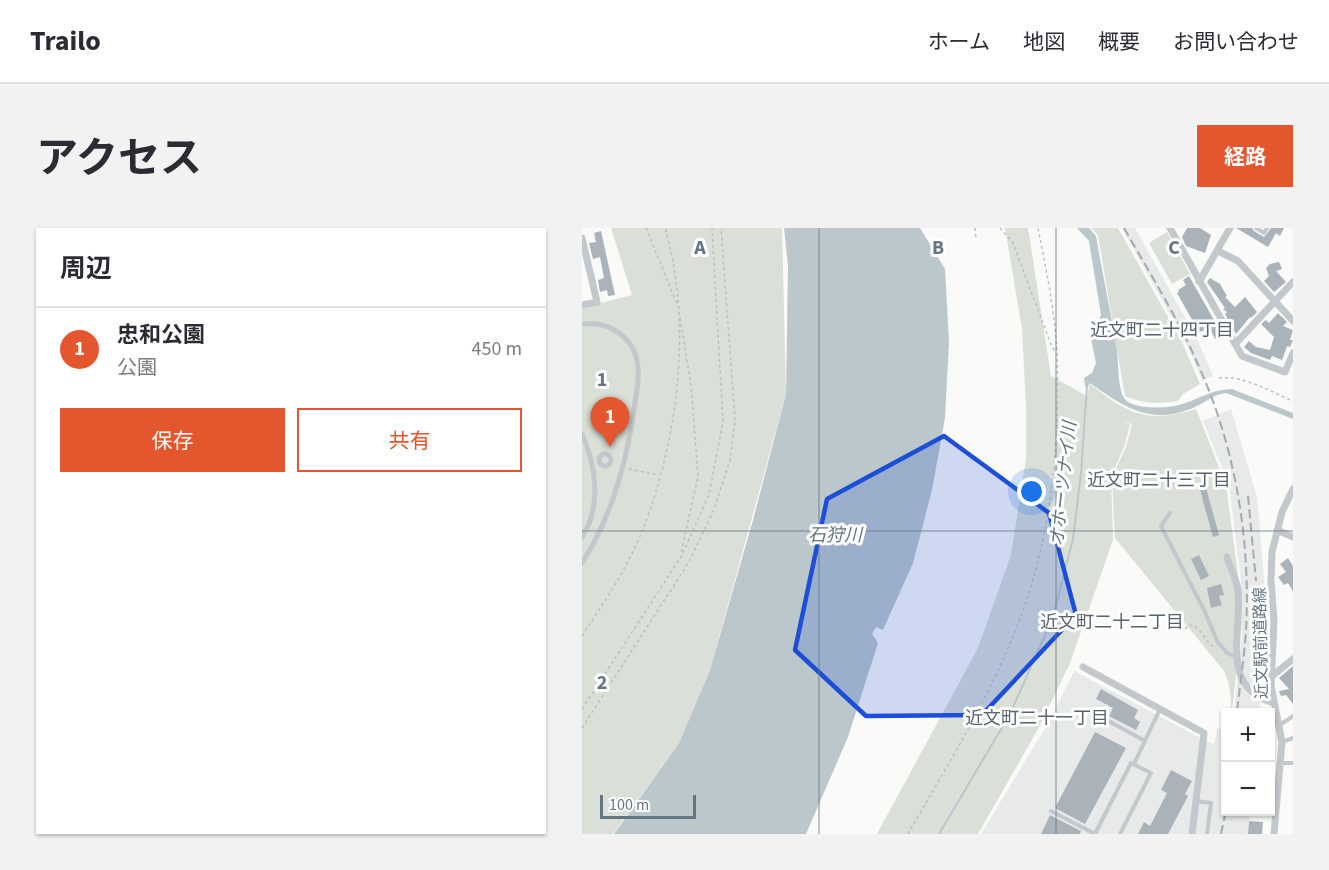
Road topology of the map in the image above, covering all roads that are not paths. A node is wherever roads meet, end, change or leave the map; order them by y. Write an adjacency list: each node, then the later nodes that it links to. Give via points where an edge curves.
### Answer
1 (1170, 228): 6 (street)
2 (1178, 228): 6 (street)
3 (1230, 228): 8 (street)
4 (1256, 228): 5 (lane, via 1264,233)
5 (1267, 228)
6 (1174, 236): 9 (street)
7 (582, 238): 12 (street, via 597,302)
8 (1218, 251): 9 (street); 11 (street, via 1238,261)
9 (1199, 282): 15 (street)
10 (1293, 282): 11 (street)
11 (1276, 301): 13 (street); 15 (street)
12 (582, 305)
13 (1293, 321)
14 (582, 324): 22 (street, via 595,323 620,333 638,362 633,422)
15 (1235, 344): 16 (street, via 1242,356 1285,372)
16 (1293, 353)
17 (582, 434): 18 (street)
18 (588, 449): 19 (street); 23 (street)
19 (599, 457): 20 (street, via 608,455); 21 (street)
20 (610, 464): 21 (street); 22 (street)
21 (600, 465): 23 (street)
22 (622, 468): 30 (street, via 606,517)
23 (594, 477): 27 (street, via 593,508)
24 (1293, 489): 26 (street, 近文駅前道路線)
25 (1170, 513): 31 (lane, via 1161,526 1217,641)
26 (1277, 530): 28 (street); 34 (street, 近文駅前道路線, via 1272,552)
27 (582, 537)
28 (1293, 537)
29 (1227, 558): 31 (street, via 1238,588)
30 (582, 563)
31 (1237, 658): 35 (street, via 1241,680 1261,700)
32 (1293, 659): 34 (street)
33 (1083, 667): 36 (street)
34 (1271, 677): 35 (street, 近文駅前道路線)
35 (1274, 704): 39 (street, 近文駅前道路線)
36 (1160, 709): 41 (lane); 46 (street, via 1204,733)
37 (1293, 717): 39 (lane)
38 (1105, 719): 41 (lane)
39 (1280, 725): 42 (street, 近文駅前道路線)
40 (1293, 738): 42 (lane)
41 (1145, 741): 44 (lane)
42 (1282, 742): 43 (street, 近文駅前道路線)
43 (1282, 763): 45 (lane); 52 (street, 近文駅前道路線)
44 (1134, 764): 48 (lane, via 1131,763); 49 (lane, via 1151,773)
45 (1293, 764)
46 (1196, 801): 50 (street); 51 (lane, via 1211,803)
47 (1051, 812): 48 (lane)
48 (1095, 834)
49 (1120, 834)
50 (1192, 834)
51 (1207, 834)
52 (1274, 834)

